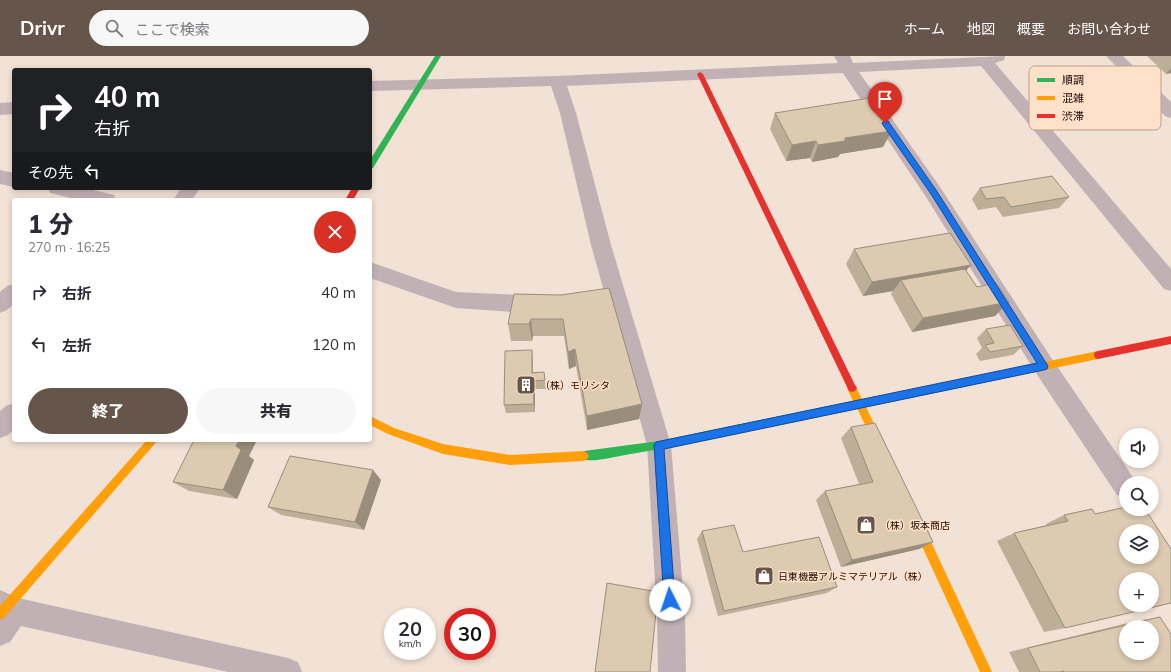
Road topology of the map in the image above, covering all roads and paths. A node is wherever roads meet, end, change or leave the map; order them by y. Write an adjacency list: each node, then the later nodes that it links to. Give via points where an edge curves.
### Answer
1 (438, 56): 8 (street)
2 (1114, 56): 5 (street)
3 (993, 58): 4 (street); 11 (street)
4 (845, 62): 6 (street); 31 (street, via 933,192)
5 (1124, 66)
6 (700, 74): 7 (street); 32 (street)
7 (557, 81): 8 (street); 26 (street, via 568,113)
8 (422, 84): 9 (street); 16 (street)
9 (372, 86)
10 (1161, 102): 14 (street)
11 (1029, 104)
12 (12, 108): 13 (street)
13 (0, 109)
14 (1171, 112)
15 (1050, 130): 22 (street)
16 (372, 163)
17 (0, 177): 18 (street)
18 (12, 180)
19 (64, 190): 20 (street)
20 (98, 198)
21 (372, 271): 29 (street, via 456,300)
22 (1171, 283)
23 (0, 286): 24 (street)
24 (12, 289)
25 (12, 292): 28 (street)
26 (616, 294): 27 (street); 37 (street)
27 (595, 298)
28 (0, 304)
29 (560, 306)
30 (1171, 340): 31 (street)
31 (1044, 366): 32 (street); 39 (street)
32 (860, 404): 37 (street); 38 (street)
33 (12, 415): 35 (street)
34 (372, 421): 37 (street, via 443,449 510,460 598,455)
35 (0, 427)
36 (151, 442): 41 (street)
37 (659, 445): 43 (street, via 671,615)
38 (887, 460)
39 (1119, 477)
40 (910, 510): 44 (street)
41 (4, 614): 42 (street, via 159,642)
42 (288, 672)
43 (672, 672)
44 (986, 672)

